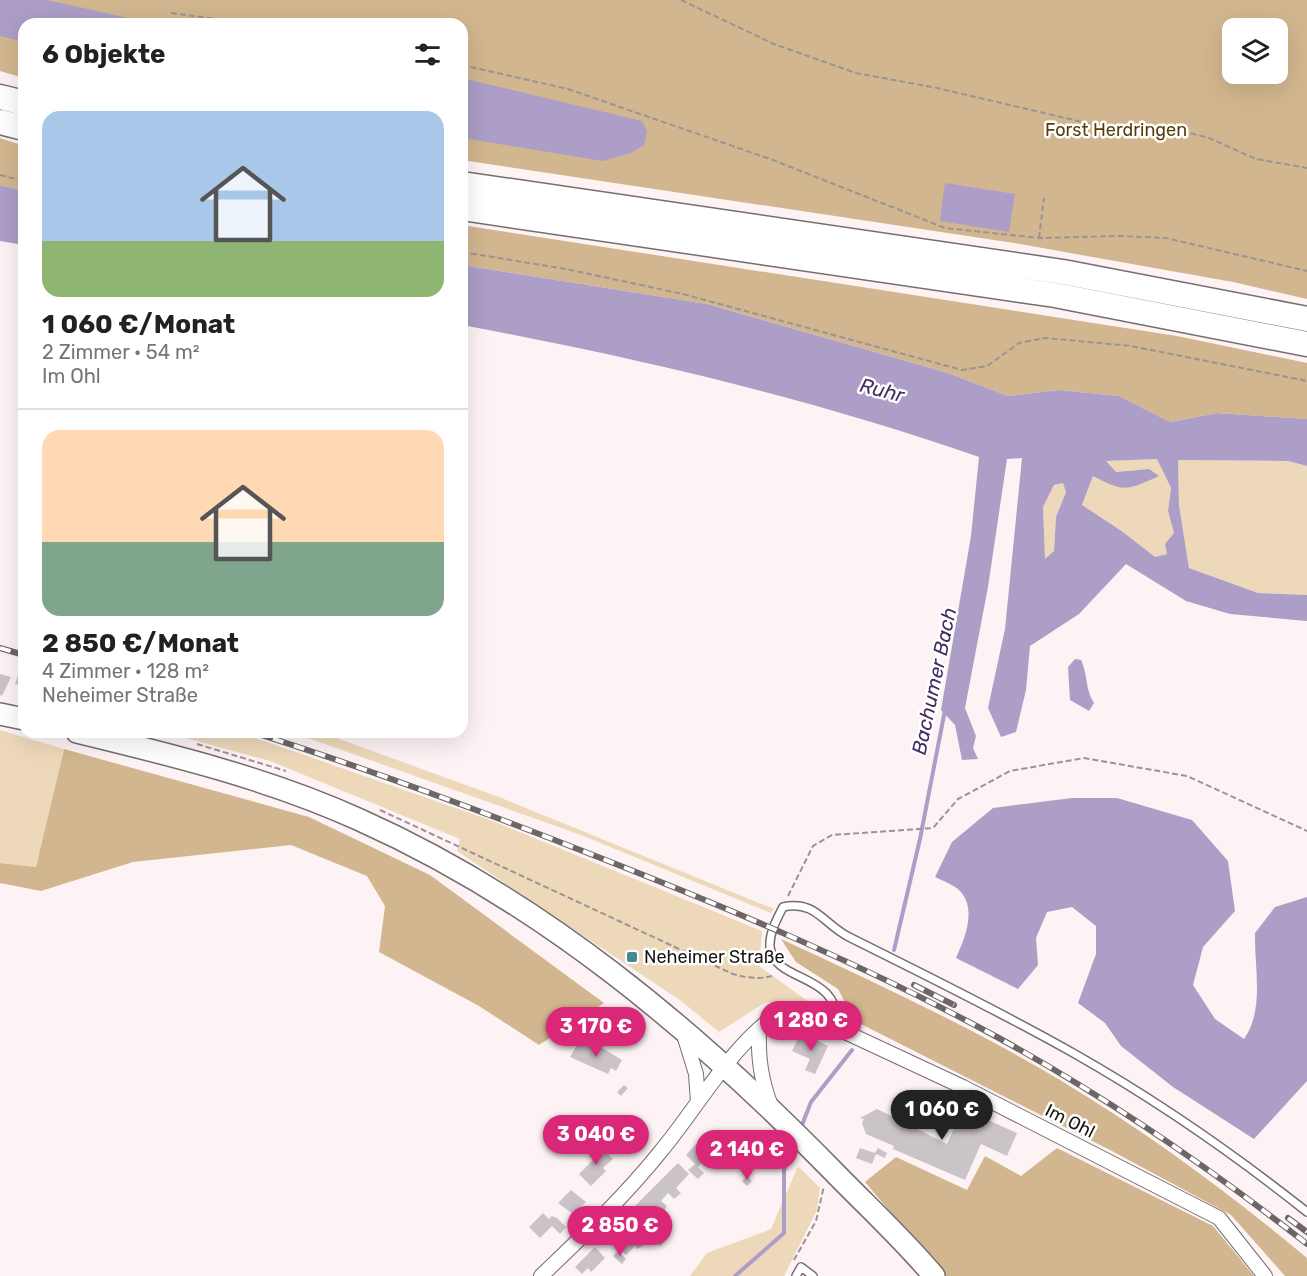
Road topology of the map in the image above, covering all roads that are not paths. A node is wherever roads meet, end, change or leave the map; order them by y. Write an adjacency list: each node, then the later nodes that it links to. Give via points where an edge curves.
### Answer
1 (0, 97): 2 (highway)
2 (18, 102)
3 (0, 122): 4 (highway)
4 (18, 126)
5 (468, 185): 7 (highway, via 1052,270)
6 (468, 209): 8 (highway, via 1055,294)
7 (1307, 319)
8 (1307, 344)
9 (0, 714): 10 (main road)
10 (18, 718)
11 (103, 738): 12 (main road, via 289,791 359,819 446,862 503,895 616,975)
12 (681, 1028): 15 (main road); 16 (street, via 693,1064)
13 (837, 1028): 14 (street, via 792,1011 770,1019); 18 (lane, via 836,1006 831,996 777,962 770,945 783,907 799,903 814,910 845,936 1077,1055 1253,1169); 23 (street, Im Ohl, via 963,1087 1218,1218)
14 (759, 1029): 15 (street); 17 (street, via 758,1060)
15 (726, 1067): 16 (street); 17 (main road)
16 (698, 1102): 19 (street, via 630,1188)
17 (773, 1111): 22 (main road, via 907,1243)
18 (1307, 1212)
19 (541, 1276)
20 (796, 1276): 21 (lane, via 801,1267)
21 (813, 1276)
22 (934, 1276)
23 (1265, 1276)

